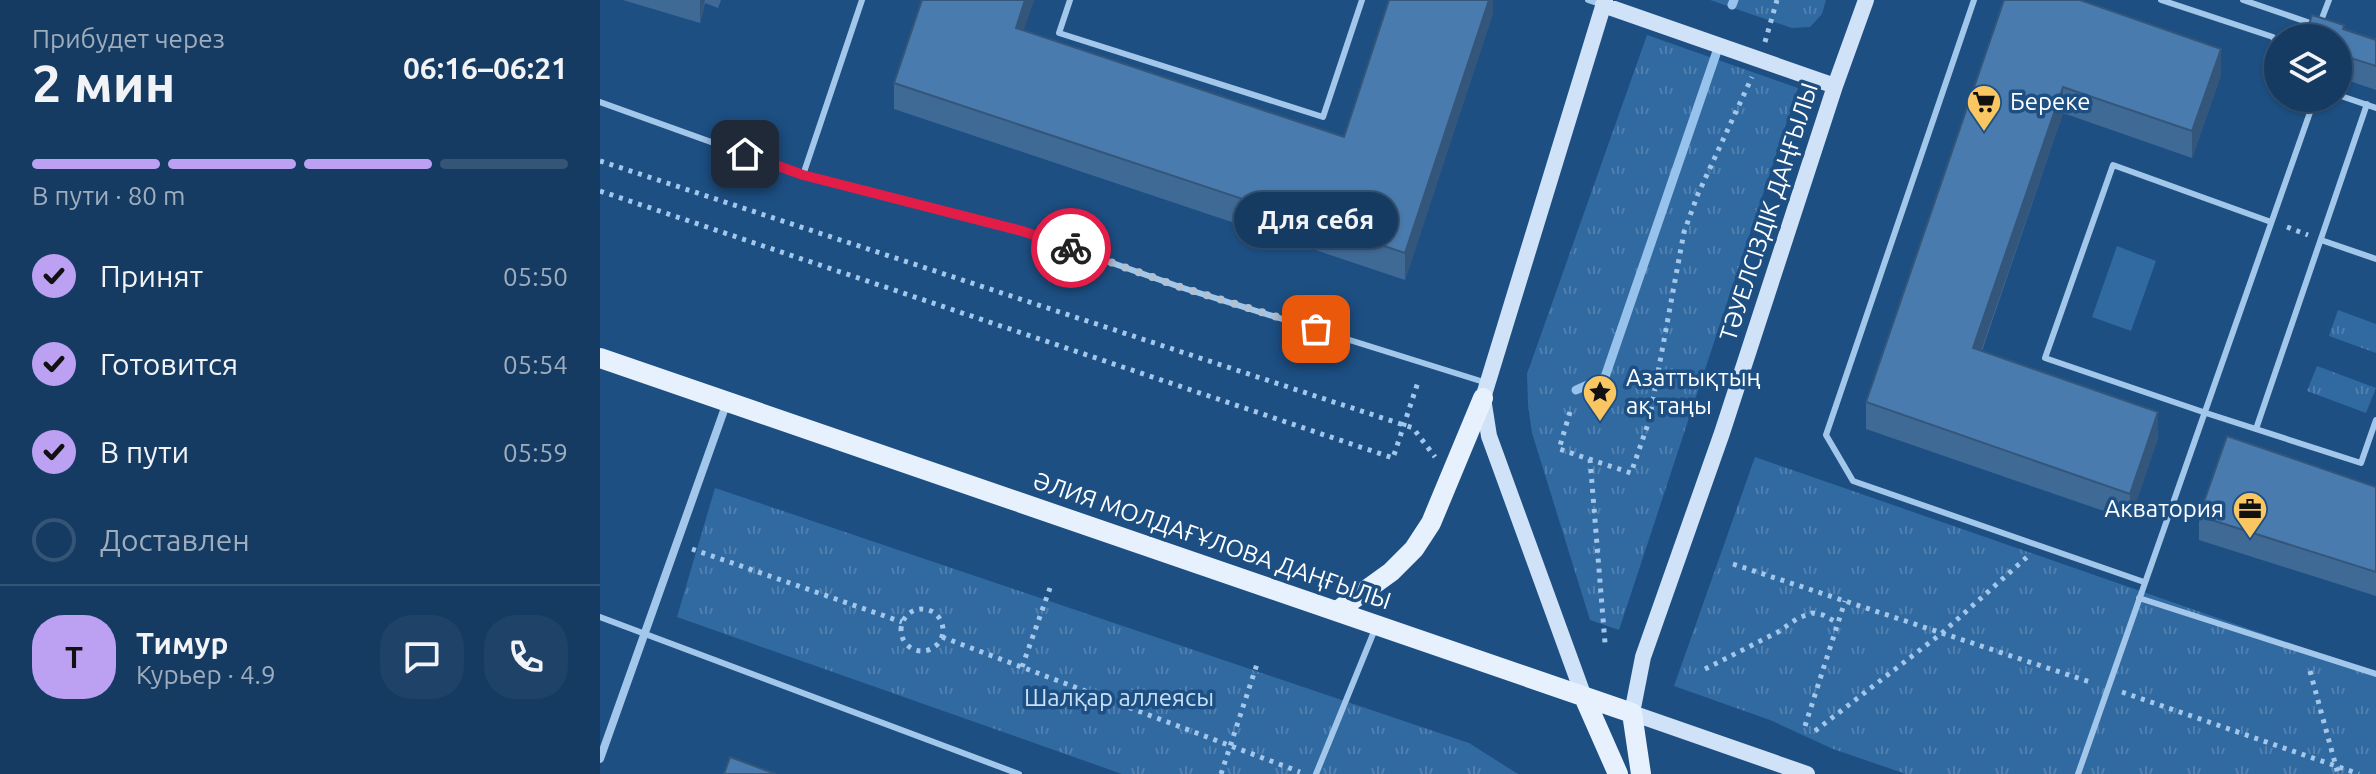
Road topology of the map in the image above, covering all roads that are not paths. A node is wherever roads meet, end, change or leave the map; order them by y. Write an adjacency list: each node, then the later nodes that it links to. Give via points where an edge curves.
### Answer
1 (862, 0): 17 (lane)
2 (1070, 0): 3 (lane, via 1059,33 1323,117)
3 (1362, 0)
4 (1866, 0): 11 (street, ТӘУЕЛСІЗДІК ДАҢҒЫЛЫ)
5 (1974, 0): 27 (lane, via 1826,435 1853,481)
6 (2161, 0): 10 (lane)
7 (2243, 0): 8 (lane, via 2319,26)
8 (2329, 0)
9 (1599, 2): 11 (street); 22 (street)
10 (2264, 34)
11 (1835, 86): 35 (street, ТӘУЕЛСІЗДІК ДАҢҒЫЛЫ, via 1643,657)
12 (2352, 99): 14 (lane)
13 (600, 102): 17 (lane)
14 (2367, 104): 15 (lane); 19 (lane)
15 (2376, 108)
16 (2310, 112): 18 (lane)
17 (803, 175): 22 (lane, via 1022,231 1180,287 1425,363)
18 (2271, 222): 24 (lane); 24 (lane, via 2113,165 2045,358)
19 (2321, 240): 20 (lane); 26 (lane)
20 (2376, 259)
21 (600, 358): 23 (main road, ӘЛИЯ МОЛДАҒҰЛОВА ДАҢҒЫЛЫ)
22 (1485, 390): 29 (main road, via 1431,523 1414,549); 34 (street, via 1489,436)
23 (728, 401): 29 (main road, ӘЛИЯ МОЛДАҒҰЛОВА ДАҢҒЫЛЫ); 32 (street)
24 (2206, 413): 26 (lane); 27 (lane)
25 (2376, 420): 26 (lane, via 2361,463)
26 (2256, 429)
27 (2144, 582): 28 (lane)
28 (2139, 598): 33 (lane); 42 (lane)
29 (1337, 611): 31 (main road, ӘЛИЯ МОЛДАҒҰЛОВА ДАҢҒЫЛЫ)
30 (600, 617): 32 (lane)
31 (1377, 625): 34 (main road, ӘЛИЯ МОЛДАҒҰЛОВА ДАҢҒЫЛЫ); 38 (lane)
32 (645, 633): 36 (street); 37 (lane)
33 (2376, 674)
34 (1584, 697): 35 (main road, ӘЛИЯ МОЛДАҒҰЛОВА ДАҢҒЫЛЫ); 39 (main road)
35 (1632, 713): 40 (main road); 41 (street, ӘЛИЯ МОЛДАҒҰЛОВА ДАҢҒЫЛЫ)
36 (600, 759)
37 (1019, 774)
38 (1316, 774)
39 (1618, 774)
40 (1641, 774)
41 (1807, 774)
42 (2078, 774)

